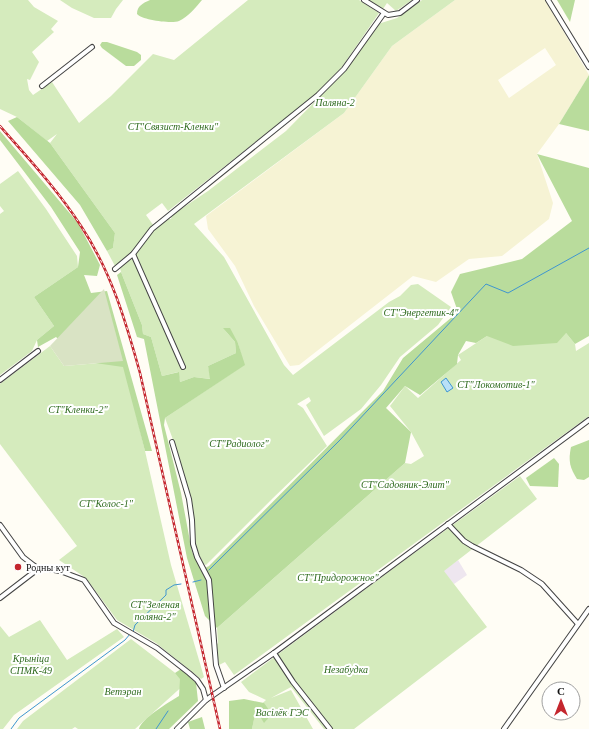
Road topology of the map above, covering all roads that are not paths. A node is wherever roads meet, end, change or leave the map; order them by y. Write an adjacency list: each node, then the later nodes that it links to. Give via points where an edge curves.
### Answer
1 (364, 0): 4 (street)
2 (417, 0): 4 (street, via 400,13 388,15)
3 (548, 0): 6 (street)
4 (384, 12): 8 (street, via 344,69 318,95 152,229)
5 (92, 47): 7 (street)
6 (589, 67)
7 (42, 86)
8 (133, 254): 9 (street); 11 (street)
9 (115, 269)
10 (38, 351): 12 (street)
11 (184, 366)
12 (0, 380)
13 (589, 420): 15 (street)
14 (172, 442): 22 (street, via 188,499 193,544 209,580 216,665)
15 (448, 524): 20 (street, via 464,541 521,570 542,584); 21 (street)
16 (0, 525): 17 (street, via 22,556)
17 (36, 567): 18 (street, via 34,572); 23 (street, via 60,571 84,580 114,623 157,648 189,673 203,689)
18 (0, 598)
19 (589, 609): 20 (street)
20 (578, 624): 26 (street)
21 (274, 653): 22 (street); 25 (street)
22 (224, 688): 23 (street)
23 (206, 700): 24 (street)
24 (177, 729)
25 (330, 729)
26 (504, 729)

